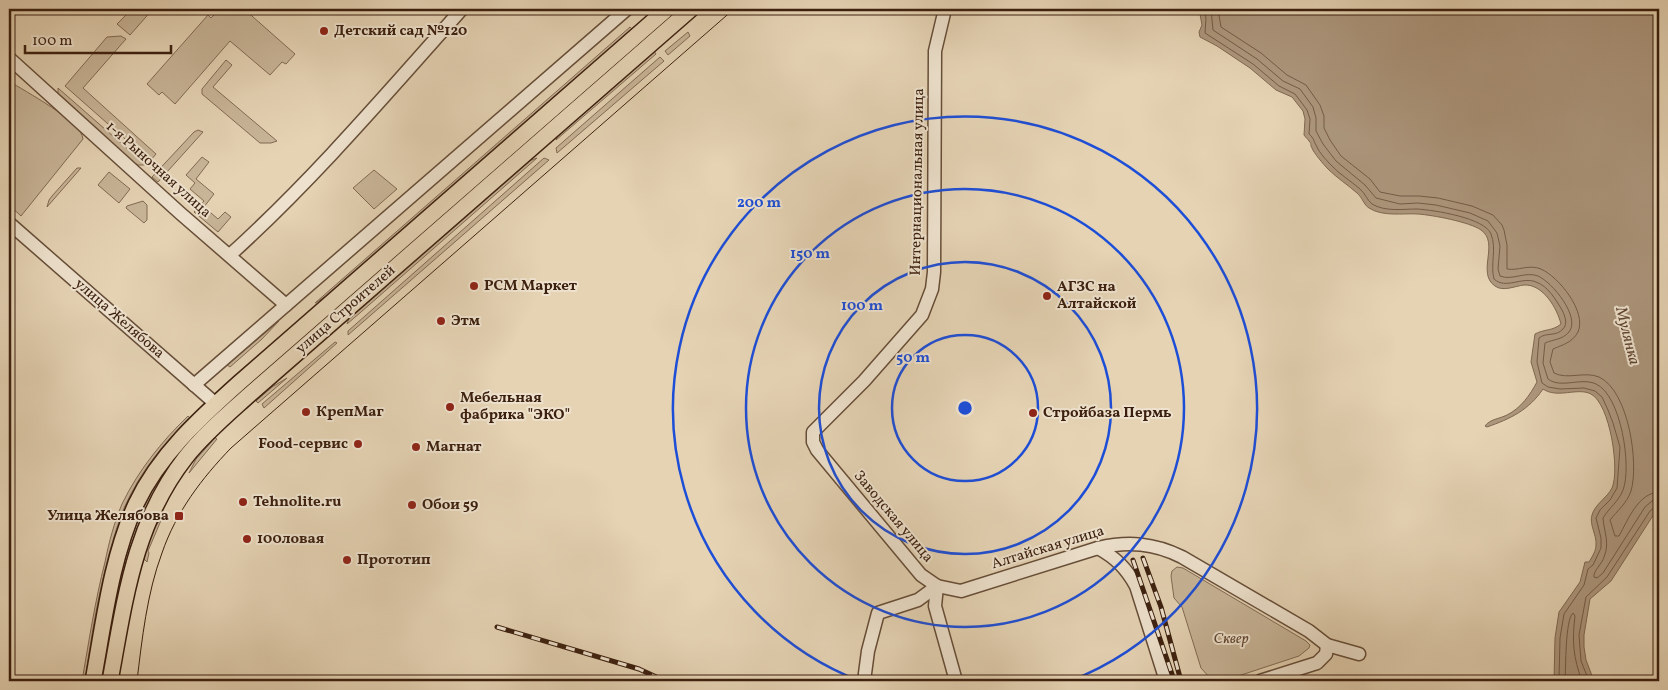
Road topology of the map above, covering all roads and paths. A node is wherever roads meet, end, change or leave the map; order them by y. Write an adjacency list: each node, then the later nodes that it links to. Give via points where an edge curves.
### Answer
1 (462, 9): 8 (street, via 317,170)
2 (627, 9): 9 (street)
3 (667, 9): 11 (main road, улица Строителей)
4 (691, 9): 12 (main road, улица Строителей)
5 (945, 9): 13 (street, Интернациональная улица, via 935,51 932,289 926,307 912,327 864,382)
6 (9, 58): 8 (street, 1-я Рыночная улица)
7 (9, 223): 10 (street, улица Желябова)
8 (230, 255): 9 (street, 1-я Рыночная улица)
9 (286, 305): 10 (street)
10 (194, 385): 11 (street, улица Желябова)
11 (216, 404): 12 (main road, улица Желябова); 18 (main road, улица Строителей, via 174,446 136,503 118,554)
12 (230, 412): 19 (main road, улица Строителей, via 187,456 152,511 128,581)
13 (813, 432): 15 (street, Заводская улица, via 813,442 824,459 921,575)
14 (1098, 548): 15 (street, Алтайская улица, via 961,591); 16 (street, Алтайская улица, via 1137,543 1170,551); 22 (street, via 1120,562 1136,586)
15 (937, 586): 20 (street, via 918,600 878,613); 21 (street, via 935,606)
16 (1328, 645): 17 (street, Алтайская улица); 23 (street, via 1320,661)
17 (1359, 654)
18 (93, 681)
19 (110, 681)
20 (864, 681)
21 (956, 681)
22 (1166, 681)
23 (1260, 681)

